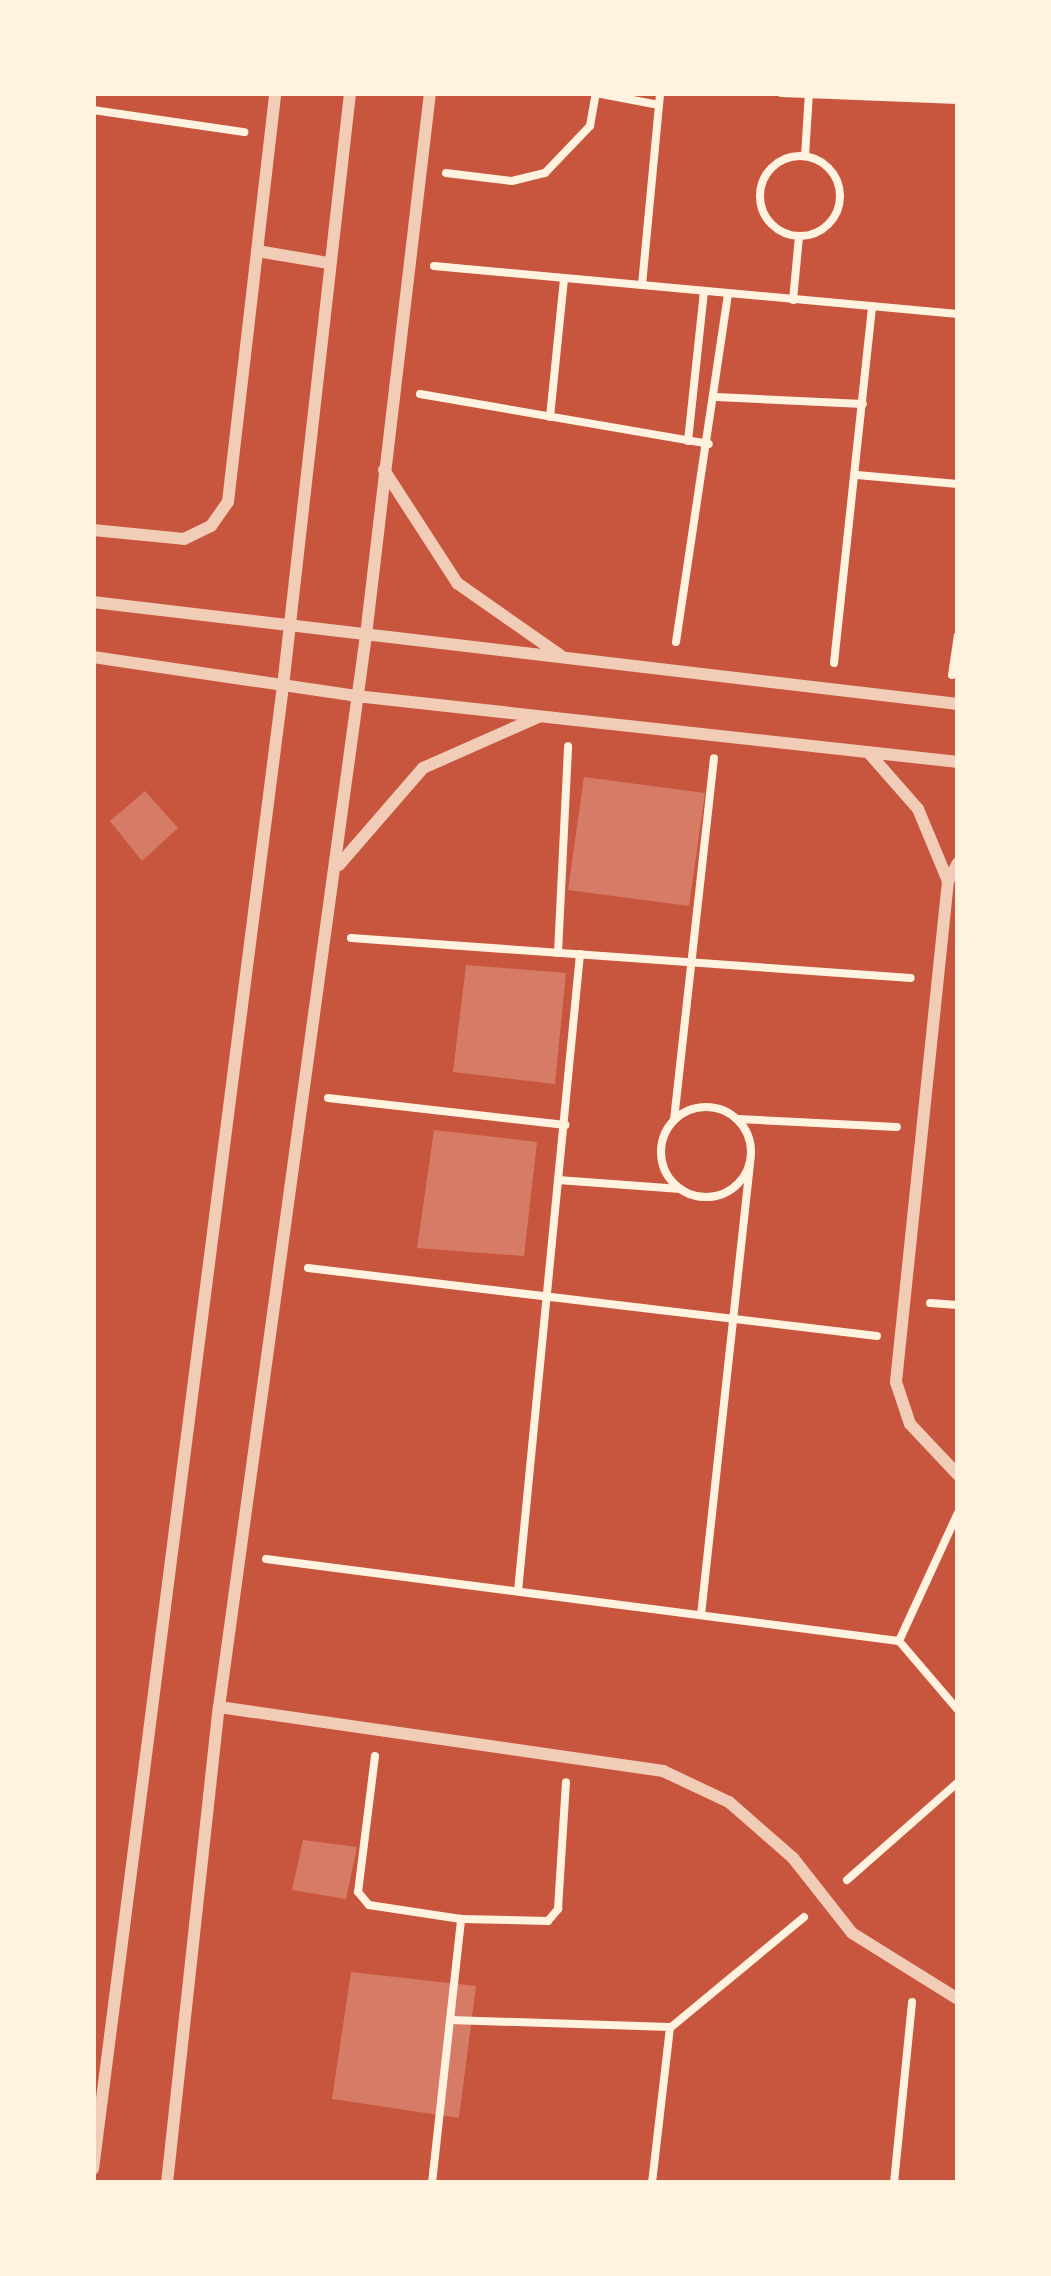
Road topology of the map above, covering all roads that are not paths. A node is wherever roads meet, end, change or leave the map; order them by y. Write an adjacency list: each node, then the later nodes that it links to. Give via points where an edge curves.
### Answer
1 (275, 93): 4 (street)
2 (350, 93): 5 (street)
3 (430, 93): 6 (street)
4 (257, 251): 5 (street); 7 (street, via 229,502 211,526 184,538)
5 (329, 262): 9 (street)
6 (384, 469): 10 (street); 12 (street, via 457,583)
7 (93, 530)
8 (93, 602): 9 (street)
9 (290, 628): 10 (street); 13 (street)
10 (367, 634): 12 (street); 14 (street)
11 (93, 657): 13 (street)
12 (567, 658): 15 (street)
13 (283, 686): 14 (street); 25 (street)
14 (356, 696): 16 (street); 20 (street)
15 (953, 703)
16 (547, 714): 17 (street); 20 (street, via 423,767)
17 (866, 751): 18 (street); 21 (street, via 918,809)
18 (958, 761)
19 (958, 863): 21 (street)
20 (334, 871): 23 (street)
21 (948, 881): 22 (street, via 896,1382 910,1424)
22 (958, 1475)
23 (220, 1707): 24 (street, via 663,1771 729,1802 793,1858 853,1934); 26 (street)
24 (958, 1999)
25 (93, 2170)
26 (167, 2183)

